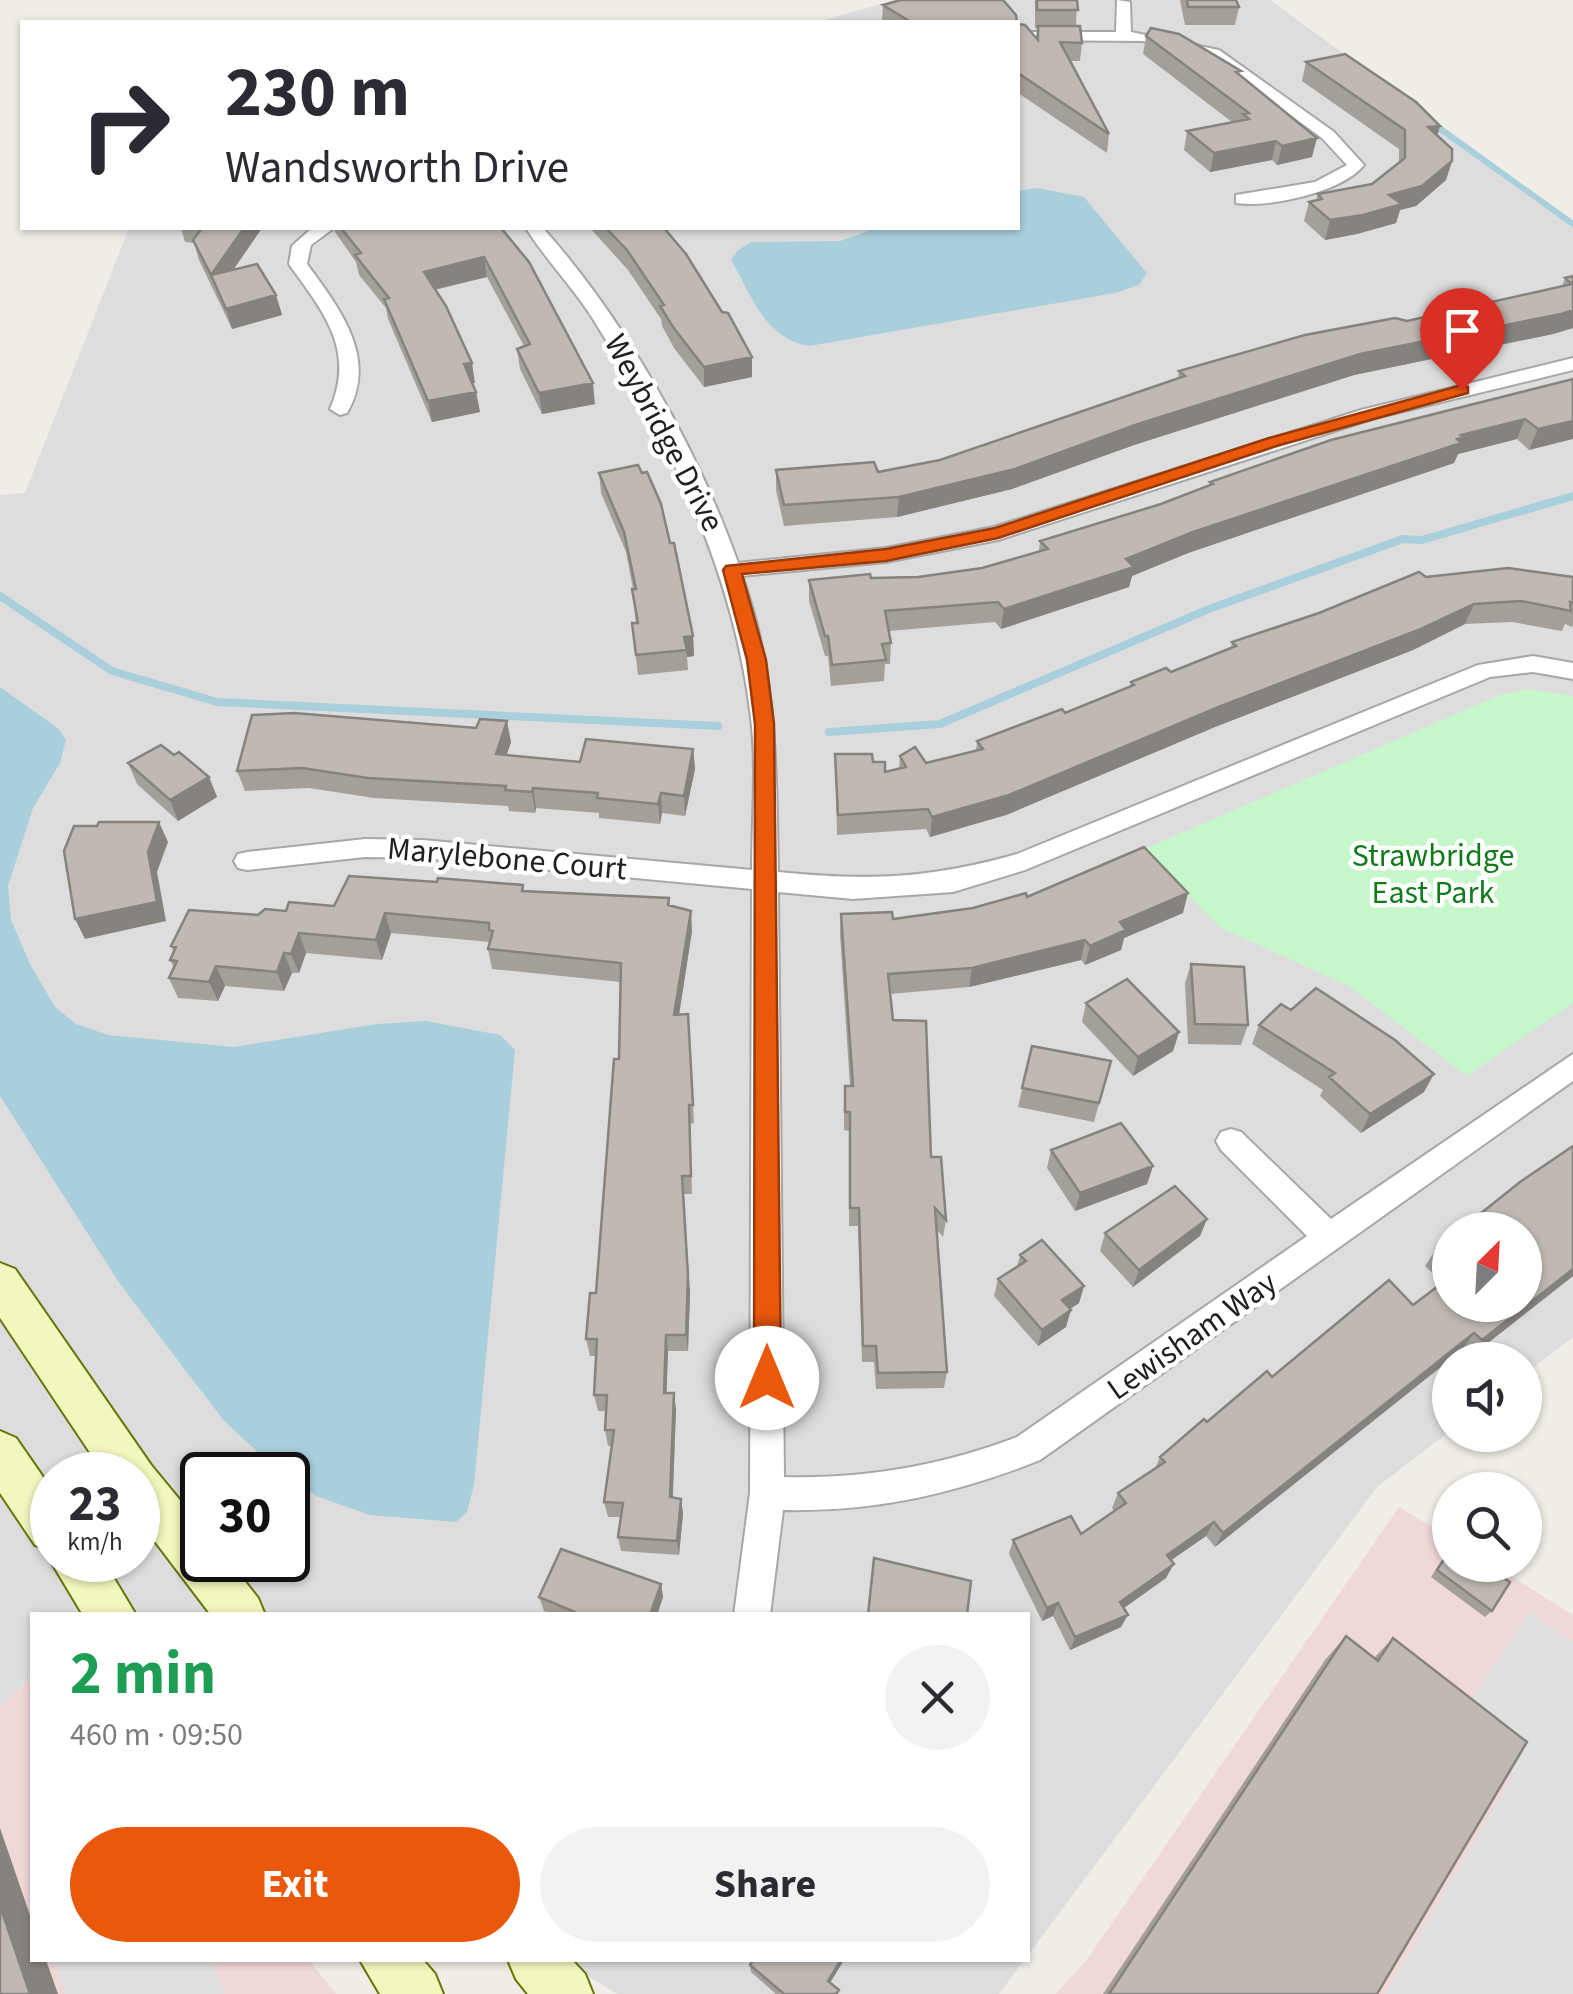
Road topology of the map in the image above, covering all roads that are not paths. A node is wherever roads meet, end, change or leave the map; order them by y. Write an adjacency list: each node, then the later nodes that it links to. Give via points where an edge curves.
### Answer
1 (1123, 2): 3 (street)
2 (1020, 36): 3 (street)
3 (1124, 36): 4 (street, via 1182,43 1230,62 1356,164 1326,184)
4 (1242, 199)
5 (321, 230): 8 (street, via 297,254 298,264 333,313 353,363)
6 (536, 230): 9 (street, Weybridge Drive, via 572,269 680,450)
7 (1573, 364): 9 (street, via 1274,441 998,533 886,555)
8 (340, 409)
9 (732, 570): 12 (street, Weybridge Drive, via 756,660 764,724)
10 (1573, 671): 12 (street, via 1533,664 1486,670 990,873 904,888)
11 (247, 861): 12 (street, Marylebone Court, via 346,849 423,849)
12 (766, 882): 19 (street, Weybridge Drive)
13 (1573, 1066): 15 (street, Lewisham Way)
14 (1231, 1141): 15 (street)
15 (1331, 1239): 19 (street, Lewisham Way, via 1028,1450 906,1489 840,1496)
16 (0, 1282): 17 (main road)
17 (116, 1452)
18 (0, 1453): 20 (main road)
19 (767, 1492): 25 (street, Weybridge Drive)
20 (30, 1497)
21 (160, 1510): 24 (main road)
22 (89, 1582): 23 (main road)
23 (110, 1612)
24 (239, 1612)
25 (753, 1612)
26 (389, 1962): 27 (main road)
27 (415, 1994)

